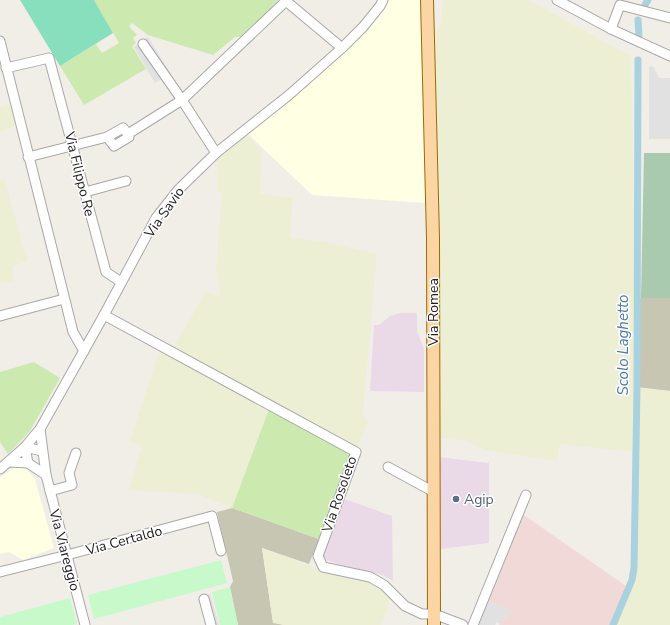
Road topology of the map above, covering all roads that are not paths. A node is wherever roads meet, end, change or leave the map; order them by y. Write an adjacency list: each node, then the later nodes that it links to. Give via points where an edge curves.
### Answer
1 (383, 0): 8 (street, Via Savio, via 363,28)
2 (427, 0): 32 (main road, Via Romea, via 433,238)
3 (557, 0): 5 (street)
4 (670, 18): 5 (street, via 620,5)
5 (611, 29): 9 (street)
6 (0, 41): 10 (street)
7 (143, 44): 11 (street)
8 (342, 48): 11 (street, via 286,1); 13 (street, Via Savio, via 289,95)
9 (670, 56)
10 (6, 68): 12 (street, Via Filippo Re, via 49,58); 14 (street)
11 (182, 100): 12 (street, via 128,134 123,128 107,137); 13 (street)
12 (73, 146): 14 (street); 16 (street, Via Filippo Re)
13 (216, 153): 17 (street, Via Savio, via 178,190 156,218)
14 (28, 157): 18 (street)
15 (126, 181): 16 (street)
16 (85, 192): 17 (street, Via Filippo Re, via 106,272)
17 (121, 282): 19 (street, Via Savio)
18 (64, 299): 20 (street); 21 (street, via 72,332)
19 (104, 314): 21 (street, Via Savio); 38 (street, Via Rosoleto, via 356,452 318,556 323,567 370,577 384,585 405,606)
20 (0, 316)
21 (84, 351): 22 (street, Via Savio)
22 (40, 429): 23 (street, Via Savio); 24 (street, Via Viareggio)
23 (26, 447): 24 (street); 26 (street, Via Savio); 27 (street)
24 (42, 451): 30 (street, Via Viareggio)
25 (76, 452): 31 (street, via 69,473 72,485)
26 (10, 462): 27 (street); 29 (street, Via Savio)
27 (28, 463): 30 (street)
28 (388, 467): 32 (street)
29 (0, 469)
30 (46, 474): 31 (street, Via Viareggio)
31 (50, 491): 35 (street, Via Viareggio)
32 (434, 492): 38 (main road, Via Romea)
33 (526, 495): 42 (street)
34 (221, 551): 35 (street, Via Certaldo, via 212,516)
35 (67, 555): 36 (street, Via Certaldo); 39 (street, Via Viareggio)
36 (0, 572)
37 (204, 599): 40 (street)
38 (434, 619): 41 (street, Via Rosoleto)
39 (85, 625)
40 (211, 625)
41 (463, 625)
42 (473, 625)

